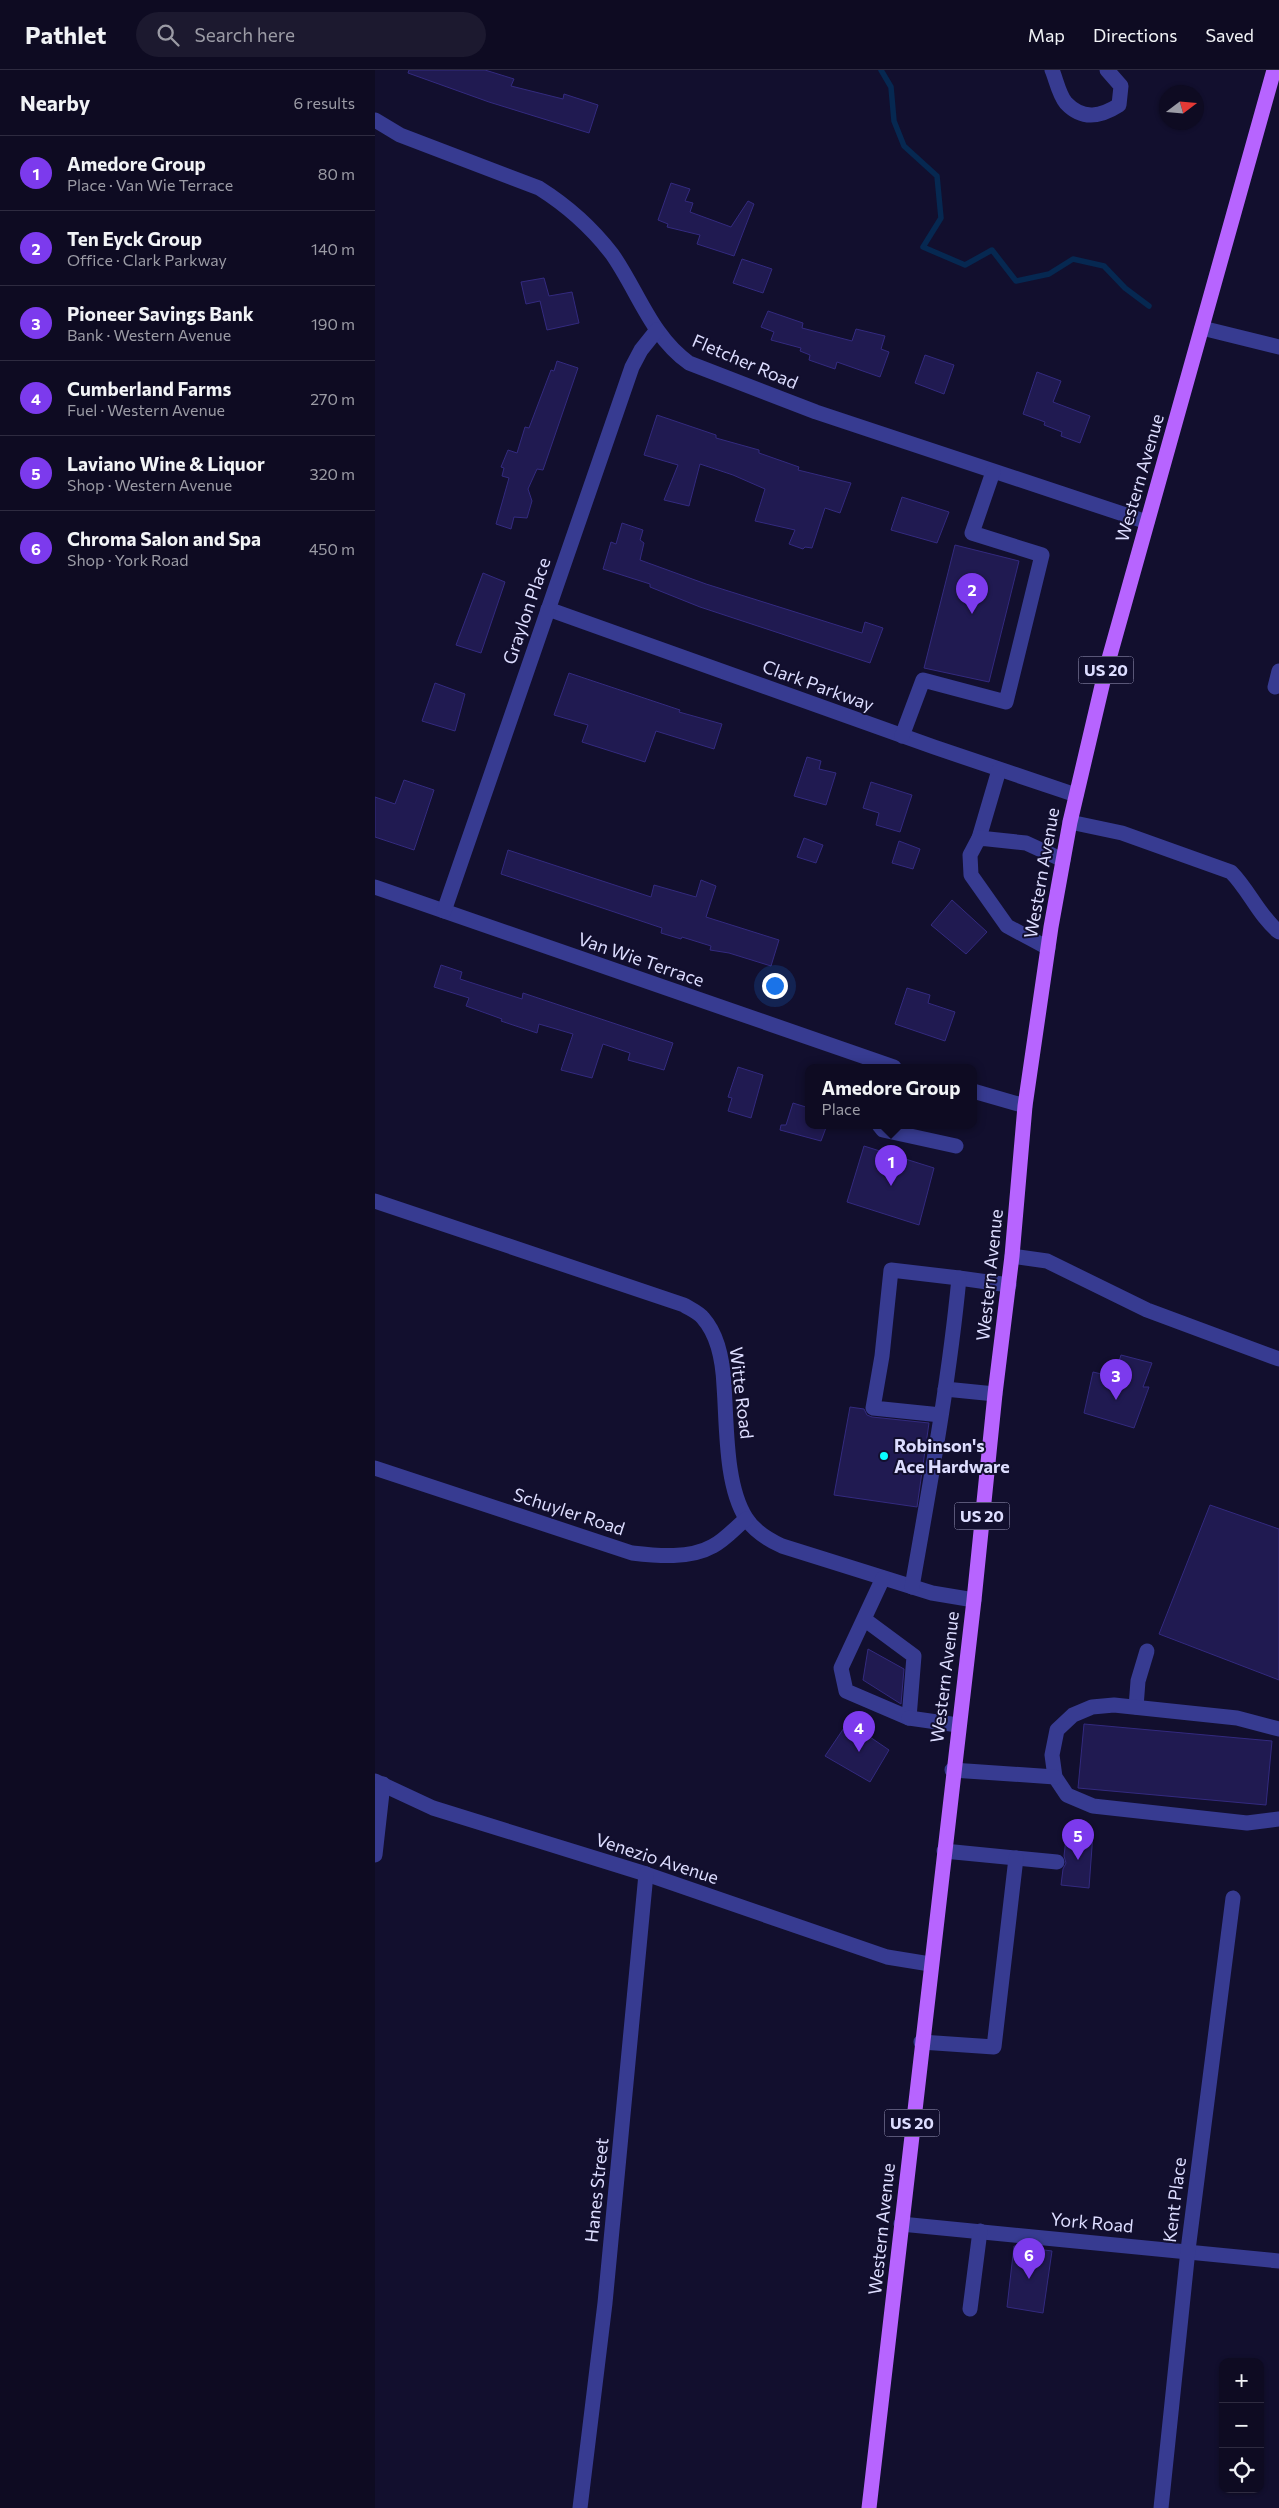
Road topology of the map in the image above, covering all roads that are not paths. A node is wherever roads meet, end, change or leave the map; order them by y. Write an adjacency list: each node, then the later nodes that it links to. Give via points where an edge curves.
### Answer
1 (1051, 70): 2 (street, via 1065,102 1082,114 1103,115 1119,105 1121,86)
2 (1107, 70)
3 (1274, 70): 5 (main road, Western Avenue / US 20)
4 (376, 126): 6 (street, Fletcher Road, via 539,188 558,200 612,254)
5 (1202, 328): 7 (street); 9 (main road, Western Avenue / US 20)
6 (657, 330): 8 (street, Fletcher Road, via 672,351 689,362 816,412); 10 (street, Graylon Place, via 632,367)
7 (1279, 347)
8 (993, 472): 9 (street, Fletcher Road); 13 (street, via 973,532 1041,554 1006,702 923,680)
9 (1147, 522): 15 (main road, Western Avenue / US 20, via 1105,673)
10 (548, 610): 13 (street, Clark Parkway); 20 (street, Graylon Place)
11 (1279, 671): 12 (street)
12 (1275, 687)
13 (902, 736): 14 (street, Clark Parkway)
14 (999, 770): 15 (street, Clark Parkway); 17 (street)
15 (1076, 795): 16 (main road, Western Avenue / US 20)
16 (1070, 822): 18 (main road, Western Avenue / US 20); 21 (street, via 1123,833 1231,872)
17 (979, 838): 18 (street, via 1027,843); 22 (street, via 970,855 971,875 1007,926)
18 (1063, 860): 22 (main road, Western Avenue / US 20)
19 (375, 887): 20 (street, Van Wie Terrace)
20 (444, 910): 23 (street, Van Wie Terrace)
21 (1279, 932)
22 (1048, 948): 25 (main road, Western Avenue / US 20)
23 (879, 1064)
24 (977, 1092): 25 (street)
25 (1025, 1106): 29 (main road, Western Avenue / US 20)
26 (882, 1129): 27 (street)
27 (956, 1146)
28 (375, 1201): 37 (street, Witte Road, via 684,1305 702,1316 711,1330 723,1367 736,1496)
29 (1013, 1256): 31 (main road, Western Avenue / US 20); 32 (street, via 1047,1261 1147,1310)
30 (959, 1278): 31 (street); 33 (street); 35 (street, via 891,1270 873,1408)
31 (1009, 1285): 34 (main road, Western Avenue / US 20)
32 (1279, 1359)
33 (945, 1389): 34 (street); 35 (street)
34 (995, 1394): 40 (main road, Western Avenue / US 20)
35 (941, 1415): 39 (street)
36 (375, 1468): 37 (street, Schuyler Road, via 633,1553 693,1553 713,1546)
37 (746, 1519): 38 (street, Witte Road, via 767,1539 782,1546)
38 (883, 1578): 39 (street, Witte Road); 41 (street)
39 (911, 1587): 40 (street, Witte Road, via 932,1594)
40 (974, 1600): 45 (main road, Western Avenue / US 20)
41 (864, 1619): 44 (street, via 914,1656); 44 (street, via 841,1668 846,1691)
42 (1147, 1650): 43 (street, via 1138,1681)
43 (1136, 1707): 46 (street, via 1237,1718); 48 (street, via 1092,1707 1073,1715 1057,1730 1052,1755)
44 (909, 1718): 45 (street)
45 (958, 1726): 47 (main road, Western Avenue / US 20)
46 (1279, 1729)
47 (952, 1770): 48 (street); 51 (main road, Western Avenue / US 20)
48 (1055, 1777): 50 (street, via 1067,1795 1093,1806 1247,1823)
49 (379, 1783): 52 (street); 55 (street, Venezio Avenue, via 433,1808)
50 (1279, 1819)
51 (944, 1851): 53 (street); 57 (main road, Western Avenue / US 20)
52 (375, 1855)
53 (1016, 1858): 54 (street); 58 (street, via 993,2047)
54 (1057, 1862)
55 (646, 1874): 57 (street, Venezio Avenue, via 887,1957); 64 (street, Hanes Street, via 605,2304)
56 (1233, 1898): 61 (street, Kent Place)
57 (930, 1964): 58 (main road, Western Avenue / US 20)
58 (921, 2042): 59 (main road, Western Avenue / US 20)
59 (901, 2224): 60 (street, York Road); 65 (main road, Western Avenue / US 20)
60 (981, 2231): 61 (street, York Road); 63 (street)
61 (1188, 2250): 62 (street, York Road); 66 (street, Kent Place)
62 (1279, 2261)
63 (970, 2309)
64 (580, 2508)
65 (869, 2508)
66 (1161, 2508)

